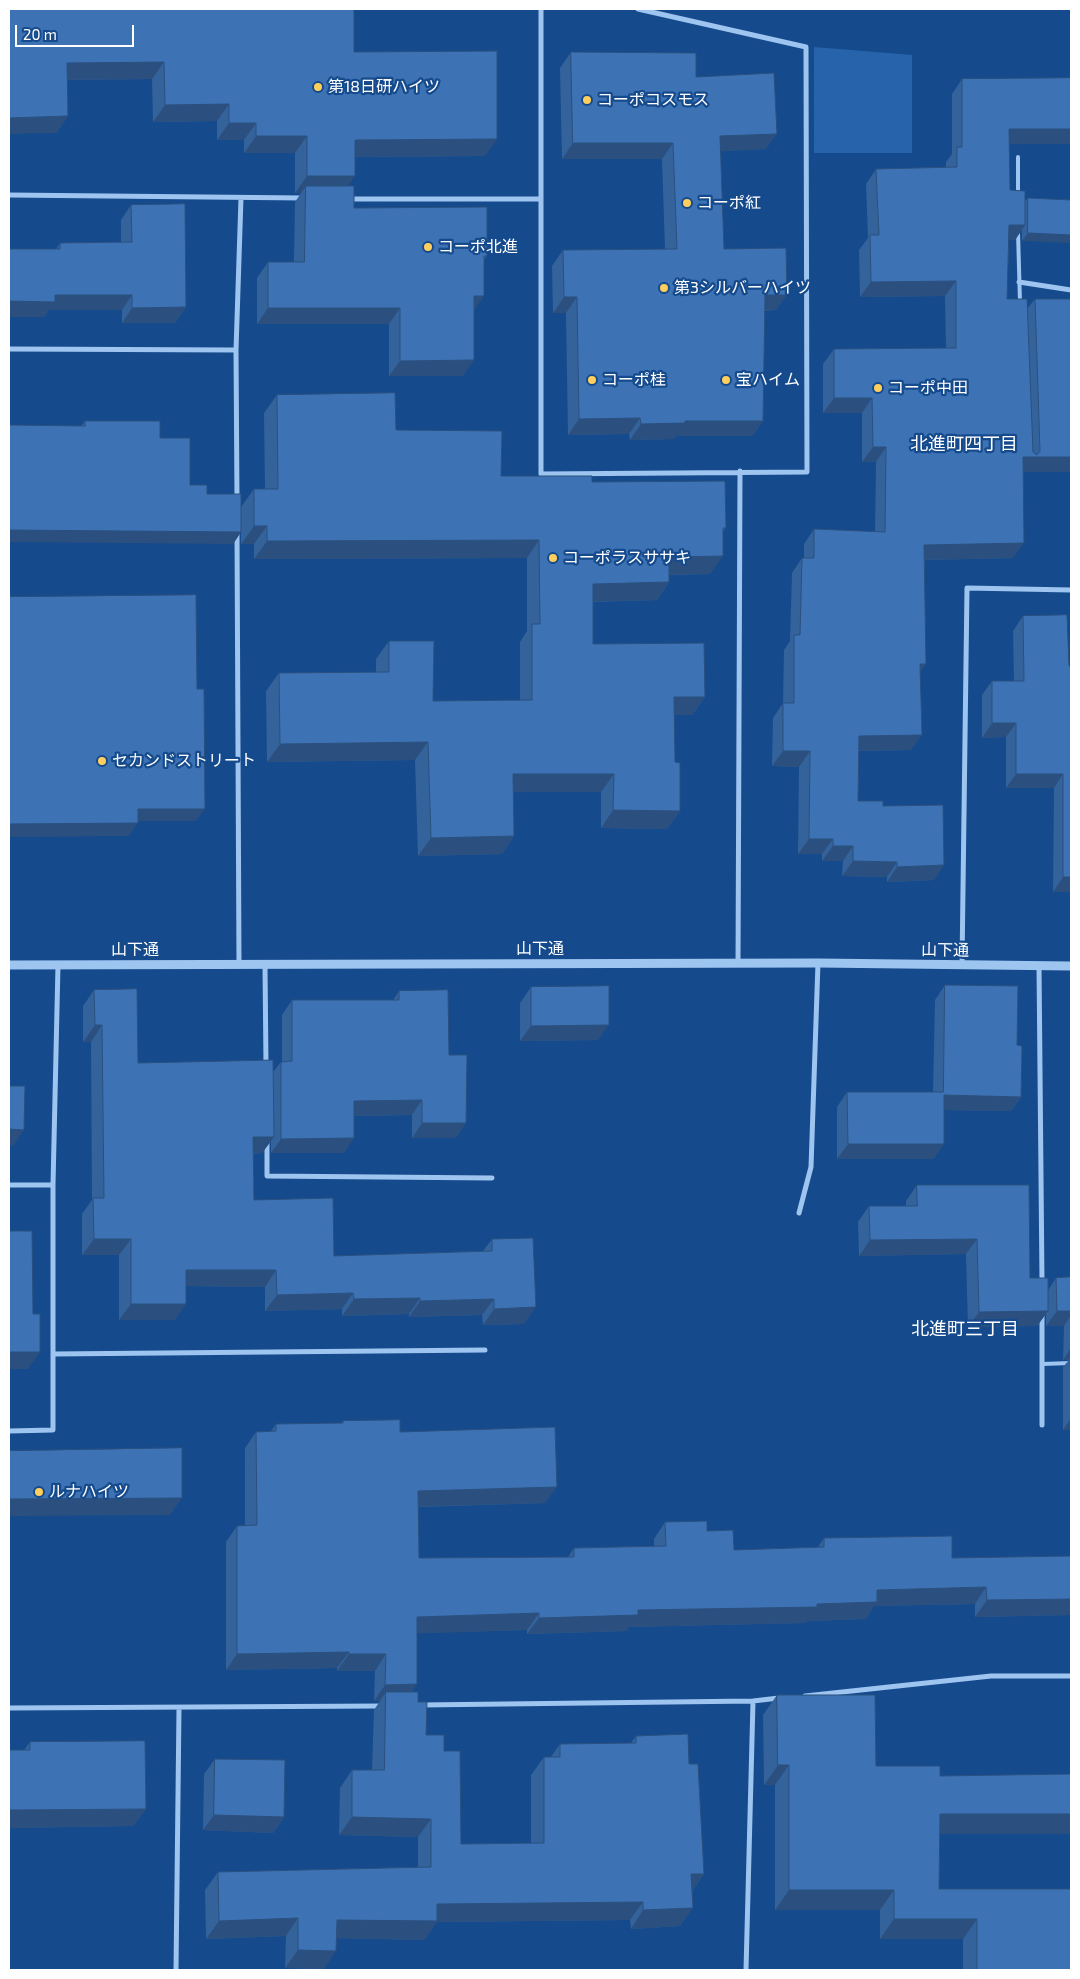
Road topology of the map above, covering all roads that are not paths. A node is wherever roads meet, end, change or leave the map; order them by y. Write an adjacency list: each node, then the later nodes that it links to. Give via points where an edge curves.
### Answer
1 (541, 9): 8 (street)
2 (638, 9): 16 (street, via 806,47 807,472)
3 (1018, 158): 9 (lane)
4 (9, 195): 5 (street)
5 (241, 198): 6 (street); 15 (street)
6 (308, 198)
7 (338, 198): 8 (street)
8 (541, 199): 16 (street, via 540,474)
9 (1018, 206)
10 (1018, 225): 11 (lane)
11 (1019, 282): 12 (street); 13 (lane)
12 (1071, 290)
13 (1020, 311)
14 (9, 349): 15 (street)
15 (236, 350): 17 (street)
16 (740, 471): 21 (street)
17 (237, 509)
18 (237, 529): 24 (street)
19 (1071, 590): 25 (street, via 967,588)
20 (818, 963): 21 (street, 山下通); 25 (street, 山下通); 34 (street, via 812,1167)
21 (738, 964): 26 (street, 山下通)
22 (9, 965): 23 (street, 山下通)
23 (58, 965): 24 (street, 山下通); 33 (street)
24 (238, 965): 26 (street, 山下通)
25 (962, 965): 27 (street, 山下通)
26 (265, 966): 29 (street)
27 (1039, 966): 28 (street, 山下通); 35 (street)
28 (1071, 966)
29 (266, 1076)
30 (267, 1136): 31 (street, via 267,1176)
31 (492, 1178)
32 (9, 1185): 33 (street)
33 (53, 1185): 38 (street)
34 (799, 1213)
35 (1042, 1294)
36 (1042, 1304): 40 (street)
37 (485, 1350): 38 (street)
38 (54, 1354): 42 (street, via 53,1430)
39 (1071, 1363): 40 (lane)
40 (1042, 1364): 41 (street)
41 (1042, 1425)
42 (9, 1430)
43 (1071, 1676): 44 (street, via 992,1676)
44 (802, 1696)
45 (783, 1698): 46 (street)
46 (753, 1701): 47 (street); 52 (street)
47 (416, 1705)
48 (387, 1706): 50 (street)
49 (9, 1708): 50 (street)
50 (179, 1708): 51 (street)
51 (176, 1970)
52 (746, 1970)

